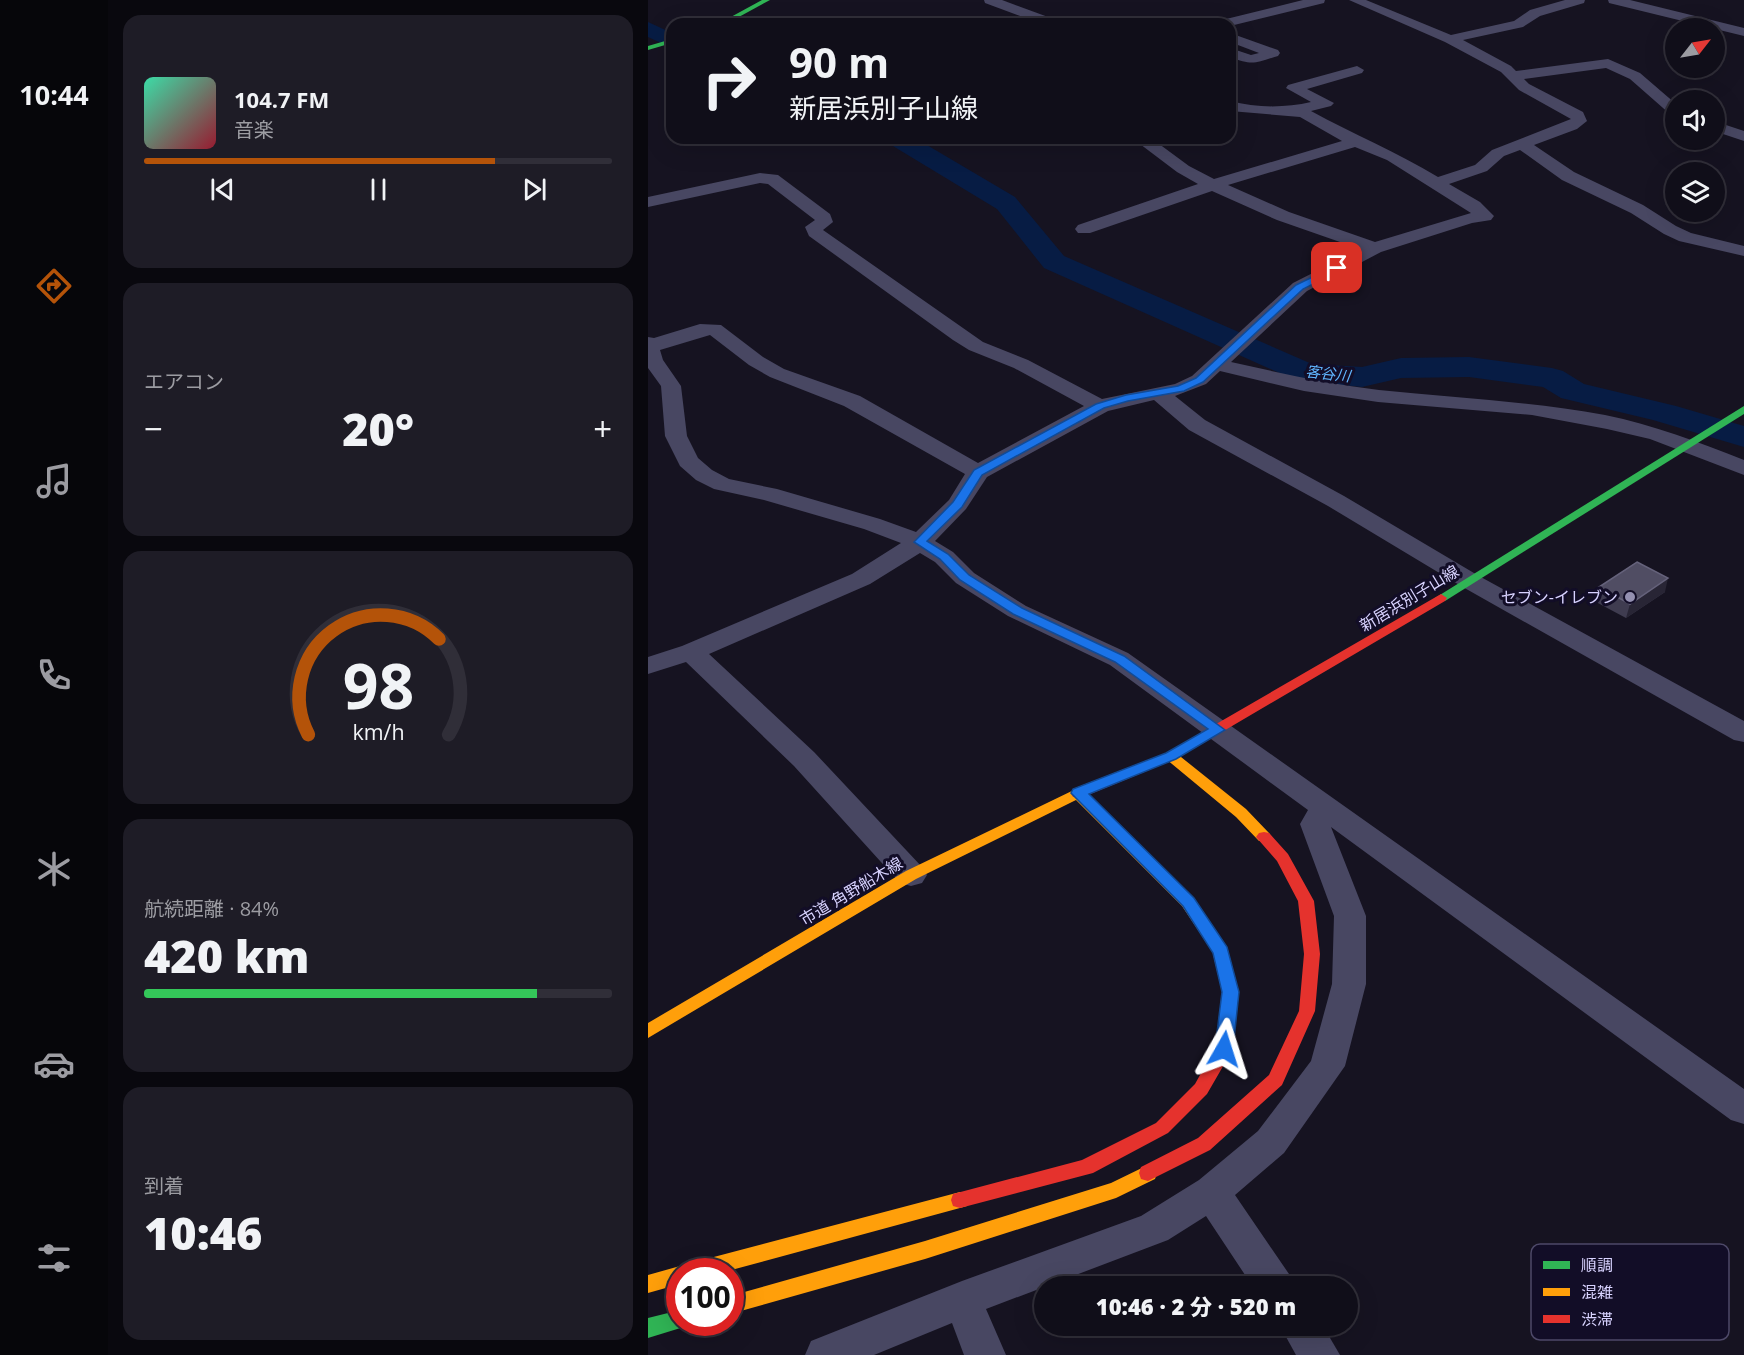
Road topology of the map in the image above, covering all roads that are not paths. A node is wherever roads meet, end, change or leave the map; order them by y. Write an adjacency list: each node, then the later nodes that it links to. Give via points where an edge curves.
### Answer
1 (767, 0): 9 (main road)
2 (990, 0): 10 (street)
3 (1268, 0): 8 (street)
4 (1319, 0): 8 (street)
5 (1355, 0): 14 (street)
6 (1579, 0): 14 (street, via 1535,13 1518,24)
7 (1624, 1): 12 (street)
8 (1288, 8): 11 (street)
9 (732, 18)
10 (1038, 18)
11 (1236, 21)
12 (1744, 32)
13 (1236, 39): 17 (street, via 1273,54 1250,60)
14 (1450, 39): 19 (street)
15 (666, 42): 16 (main road)
16 (648, 48)
17 (1236, 54)
18 (1357, 70): 22 (street, via 1293,88 1326,103)
19 (1513, 76): 20 (street, via 1608,63 1635,76); 27 (street, via 1524,87 1578,115 1579,121)
20 (1665, 102)
21 (1236, 107): 22 (street)
22 (1292, 111): 25 (street)
23 (1725, 130): 24 (street)
24 (1744, 136)
25 (1356, 142): 28 (street, via 1393,157); 29 (street)
26 (1150, 144): 29 (street)
27 (1523, 145): 28 (street, via 1498,153 1481,168); 33 (street, via 1568,176 1637,209 1670,230)
28 (1436, 183): 32 (street, via 1485,216)
29 (1212, 185): 31 (street); 32 (street)
30 (648, 202): 37 (street, via 760,178 772,179 824,218 814,227 815,232 960,336)
31 (1084, 229)
32 (1375, 249): 35 (street, via 1300,287)
33 (1744, 251)
34 (648, 345): 41 (street, via 714,329 777,373 852,400); 42 (street, via 671,386 676,436 688,461 704,475 722,484 872,524)
35 (1217, 363): 36 (street, via 1199,380); 39 (street, via 1304,386 1553,413)
36 (1159, 393): 37 (street); 43 (street, via 1197,425)
37 (1100, 406): 41 (street)
38 (1743, 410): 39 (main road, 新居浜別子山線)
39 (1693, 442): 40 (street); 43 (main road, 新居浜別子山線)
40 (1744, 468)
41 (978, 472): 42 (street, via 958,504)
42 (920, 542): 44 (street, via 861,579); 46 (street, via 944,557 964,578 1017,611 1119,659)
43 (1470, 581): 46 (main road, 新居浜別子山線); 47 (street)
44 (691, 652): 45 (street); 51 (street, via 804,759)
45 (648, 666)
46 (1218, 730): 48 (main road, 新居浜別子山線); 50 (street)
47 (1744, 733)
48 (1171, 756): 49 (main road, 新居浜別子山線); 60 (main road, via 1241,813 1283,858 1306,901 1312,954 1307,1011 1276,1080 1204,1144 1116,1190)
49 (1078, 793): 51 (main road, 市道 角野船木線); 55 (main road, via 1188,902 1221,952 1230,992 1224,1049 1201,1089 1162,1128 1086,1167)
50 (1324, 808): 53 (street); 54 (street, via 1315,824 1350,916 1350,984 1327,1066 1271,1142)
51 (910, 875): 52 (main road, 市道 角野船木線)
52 (648, 1031)
53 (1744, 1109)
54 (1212, 1191): 56 (street); 59 (street, via 1154,1228)
55 (744, 1258)
56 (1268, 1276)
57 (666, 1279): 58 (main road)
58 (648, 1284)
59 (962, 1300): 64 (street); 65 (street)
60 (744, 1301)
61 (666, 1323): 62 (main road)
62 (648, 1328)
63 (1307, 1336): 66 (street)
64 (826, 1355)
65 (985, 1355)
66 (1319, 1355)

